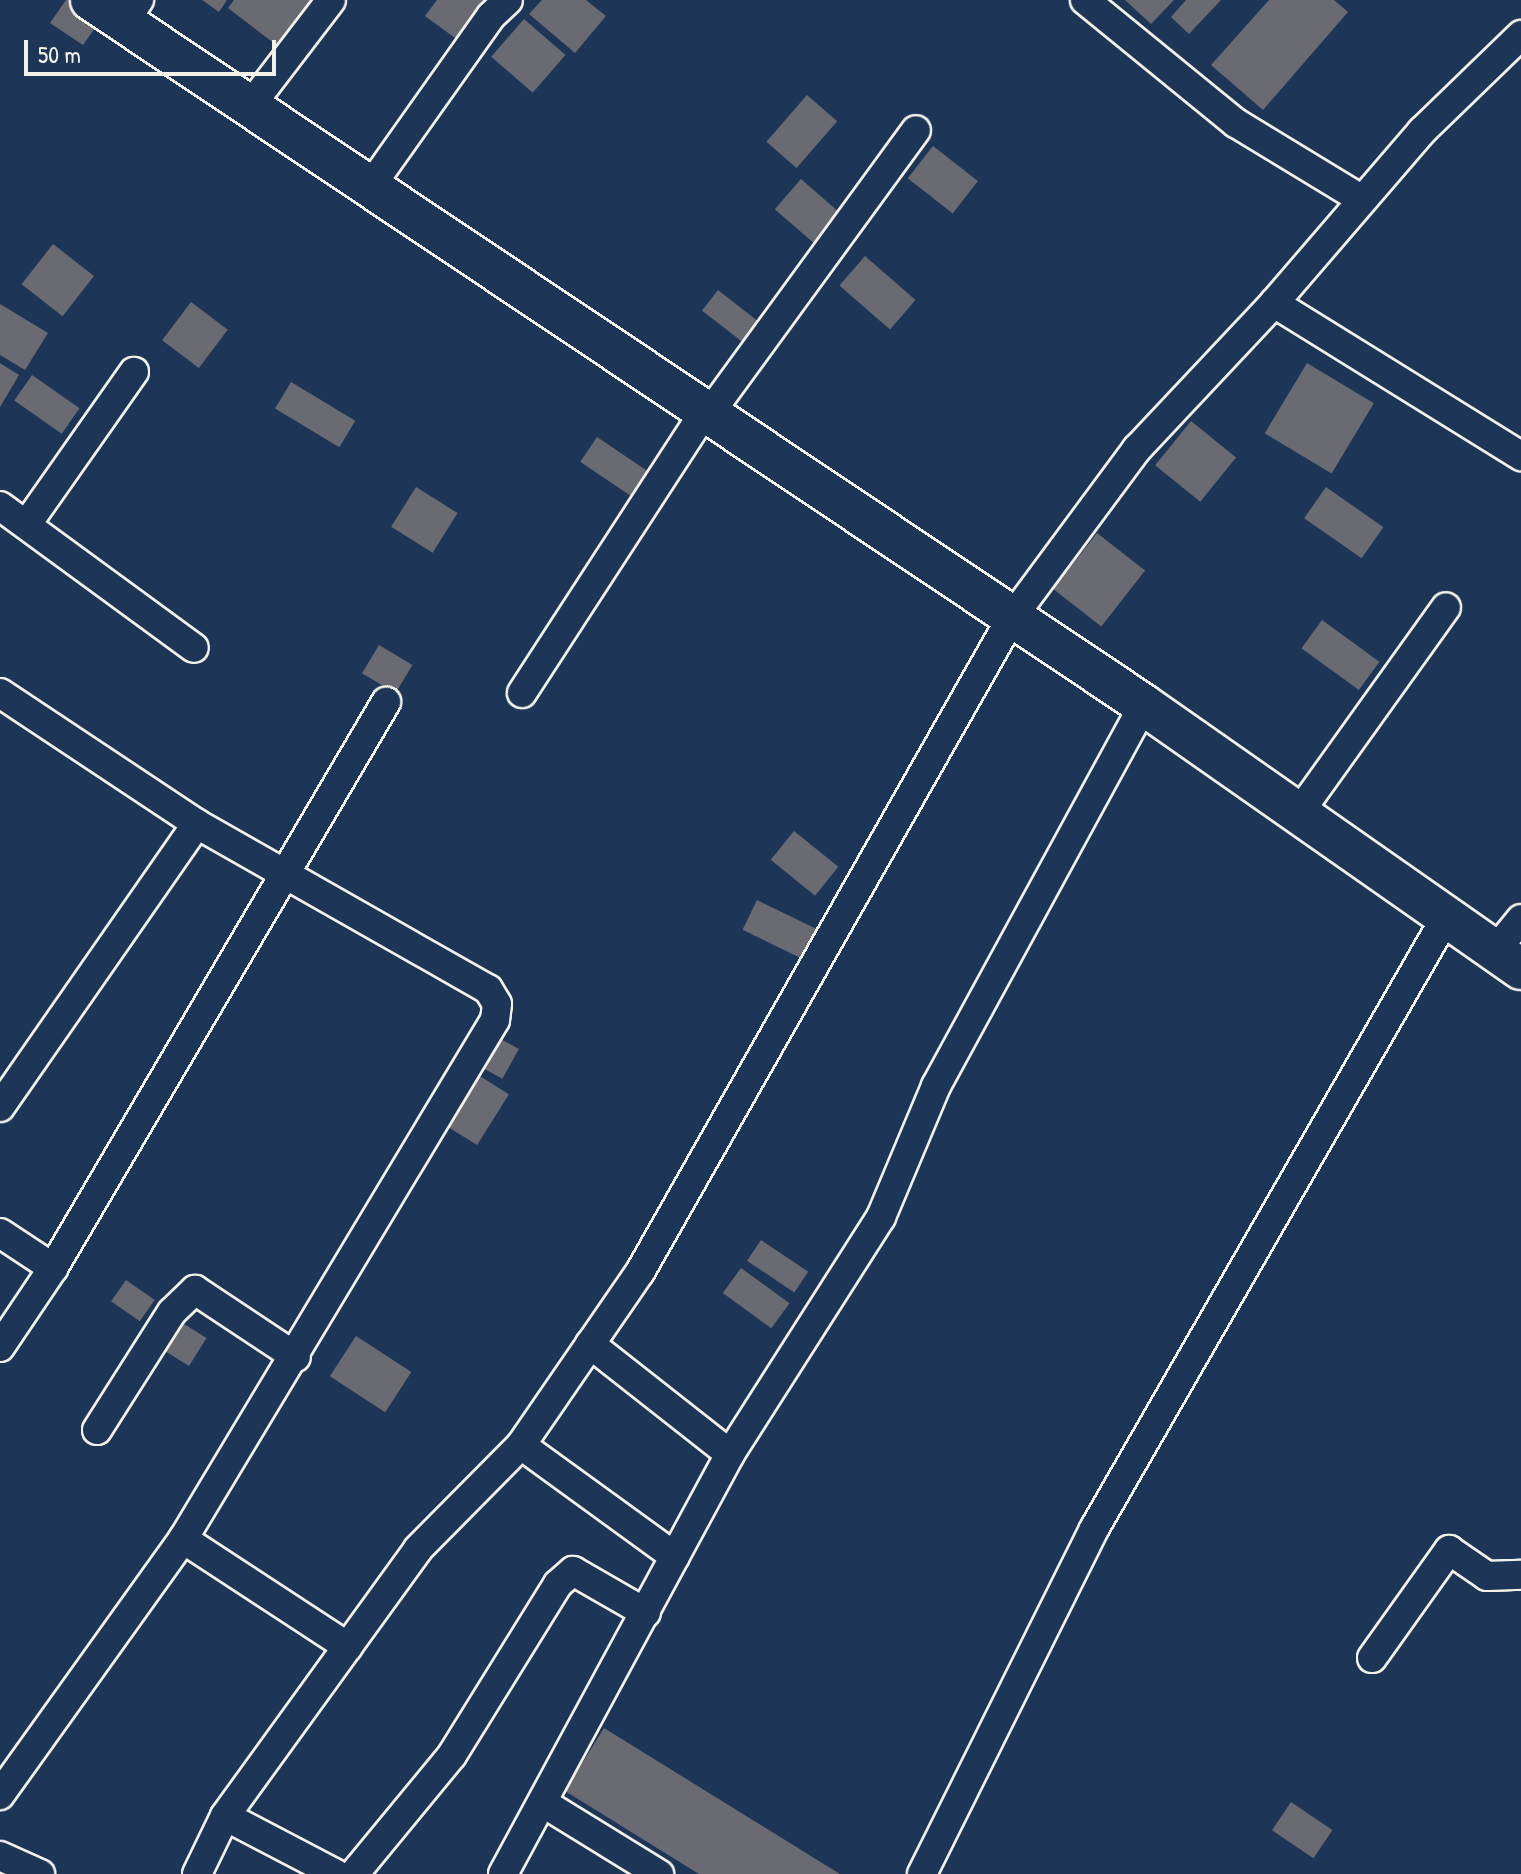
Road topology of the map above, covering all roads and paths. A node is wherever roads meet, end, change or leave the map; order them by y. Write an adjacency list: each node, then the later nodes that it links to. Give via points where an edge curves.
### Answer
1 (331, 0): 6 (street)
2 (508, 0): 8 (street, via 491,16)
3 (1085, 0): 9 (street, via 1236,123)
4 (118, 7): 6 (main road)
5 (1521, 35): 9 (street)
6 (250, 106): 8 (main road)
7 (916, 130): 12 (street)
8 (370, 187): 12 (main road)
9 (1361, 199): 10 (street)
10 (1274, 303): 13 (street); 17 (street, via 1137,449)
11 (134, 372): 15 (street)
12 (707, 413): 17 (main road); 20 (street)
13 (1521, 456)
14 (0, 506): 15 (street)
15 (27, 524): 18 (street)
16 (1446, 607): 23 (street)
17 (1011, 619): 22 (main road); 32 (street, via 640,1272)
18 (194, 648)
19 (0, 693): 24 (street)
20 (522, 693)
21 (386, 702): 25 (street)
22 (1144, 705): 23 (main road); 37 (street, via 936,1086 881,1217)
23 (1298, 814): 26 (main road)
24 (197, 824): 25 (street); 29 (street)
25 (282, 875): 31 (street); 34 (street, via 488,989 497,1004 495,1020)
26 (1445, 919): 28 (main road); 54 (street, via 1094,1529)
27 (1521, 919): 28 (street)
28 (1508, 960)
29 (0, 1107)
30 (0, 1233): 31 (street)
31 (53, 1268): 33 (street)
32 (590, 1344): 36 (street); 37 (street)
33 (0, 1347)
34 (296, 1357): 35 (street, via 195,1290 172,1312); 38 (street)
35 (97, 1430)
36 (521, 1445): 39 (street); 42 (street, via 418,1549)
37 (730, 1454): 39 (street)
38 (183, 1539): 42 (street); 44 (street)
39 (675, 1557): 41 (street)
40 (1521, 1575): 43 (street, via 1487,1576 1449,1550)
41 (646, 1613): 45 (street); 51 (street, via 573,1571 558,1584 452,1755)
42 (348, 1647): 46 (street)
43 (1372, 1658)
44 (0, 1795)
45 (545, 1804): 52 (street); 53 (street)
46 (225, 1816): 49 (street); 50 (street)
47 (0, 1856): 48 (street)
48 (40, 1874)
49 (197, 1874)
50 (336, 1874)
51 (354, 1874)
52 (503, 1874)
53 (659, 1874)
54 (922, 1874)

